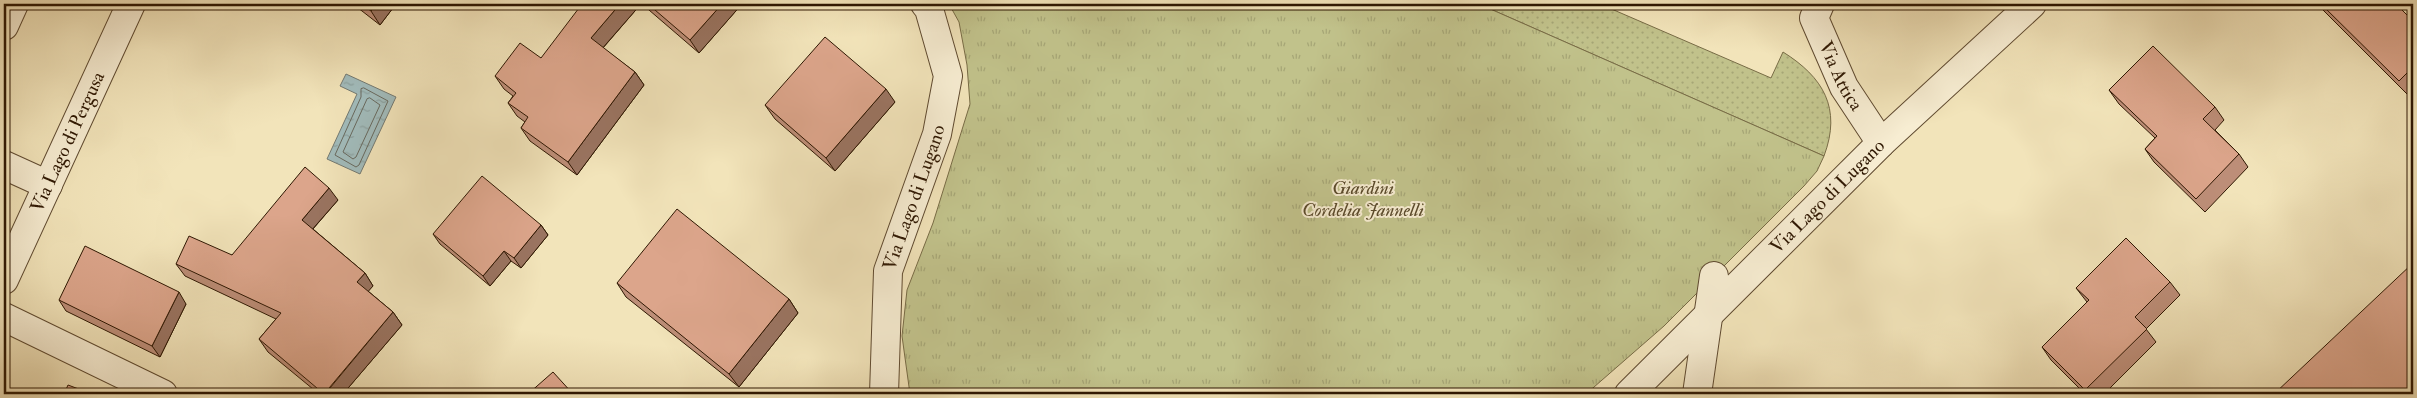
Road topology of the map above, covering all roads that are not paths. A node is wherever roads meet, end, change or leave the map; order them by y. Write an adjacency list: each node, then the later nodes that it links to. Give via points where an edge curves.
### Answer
1 (14, 4): 6 (street)
2 (131, 4): 9 (street, Via Lago di Pergusa)
3 (925, 4): 15 (street, Via Lago di Lugano, via 948,76 937,134 888,271)
4 (1820, 4): 7 (street, Via Attica, via 1814,18 1844,87)
5 (2032, 4): 7 (street, Via Lago di Lugano)
6 (4, 26)
7 (1881, 143): 12 (street, Via Lago di Lugano)
8 (4, 165): 9 (street)
9 (48, 185): 11 (street, Via Lago di Pergusa)
10 (1714, 276): 12 (street)
11 (4, 280)
12 (1708, 315): 16 (street, Via Lago di Lugano); 17 (street)
13 (4, 316): 14 (street)
14 (163, 394)
15 (884, 394)
16 (1629, 394)
17 (1697, 394)

